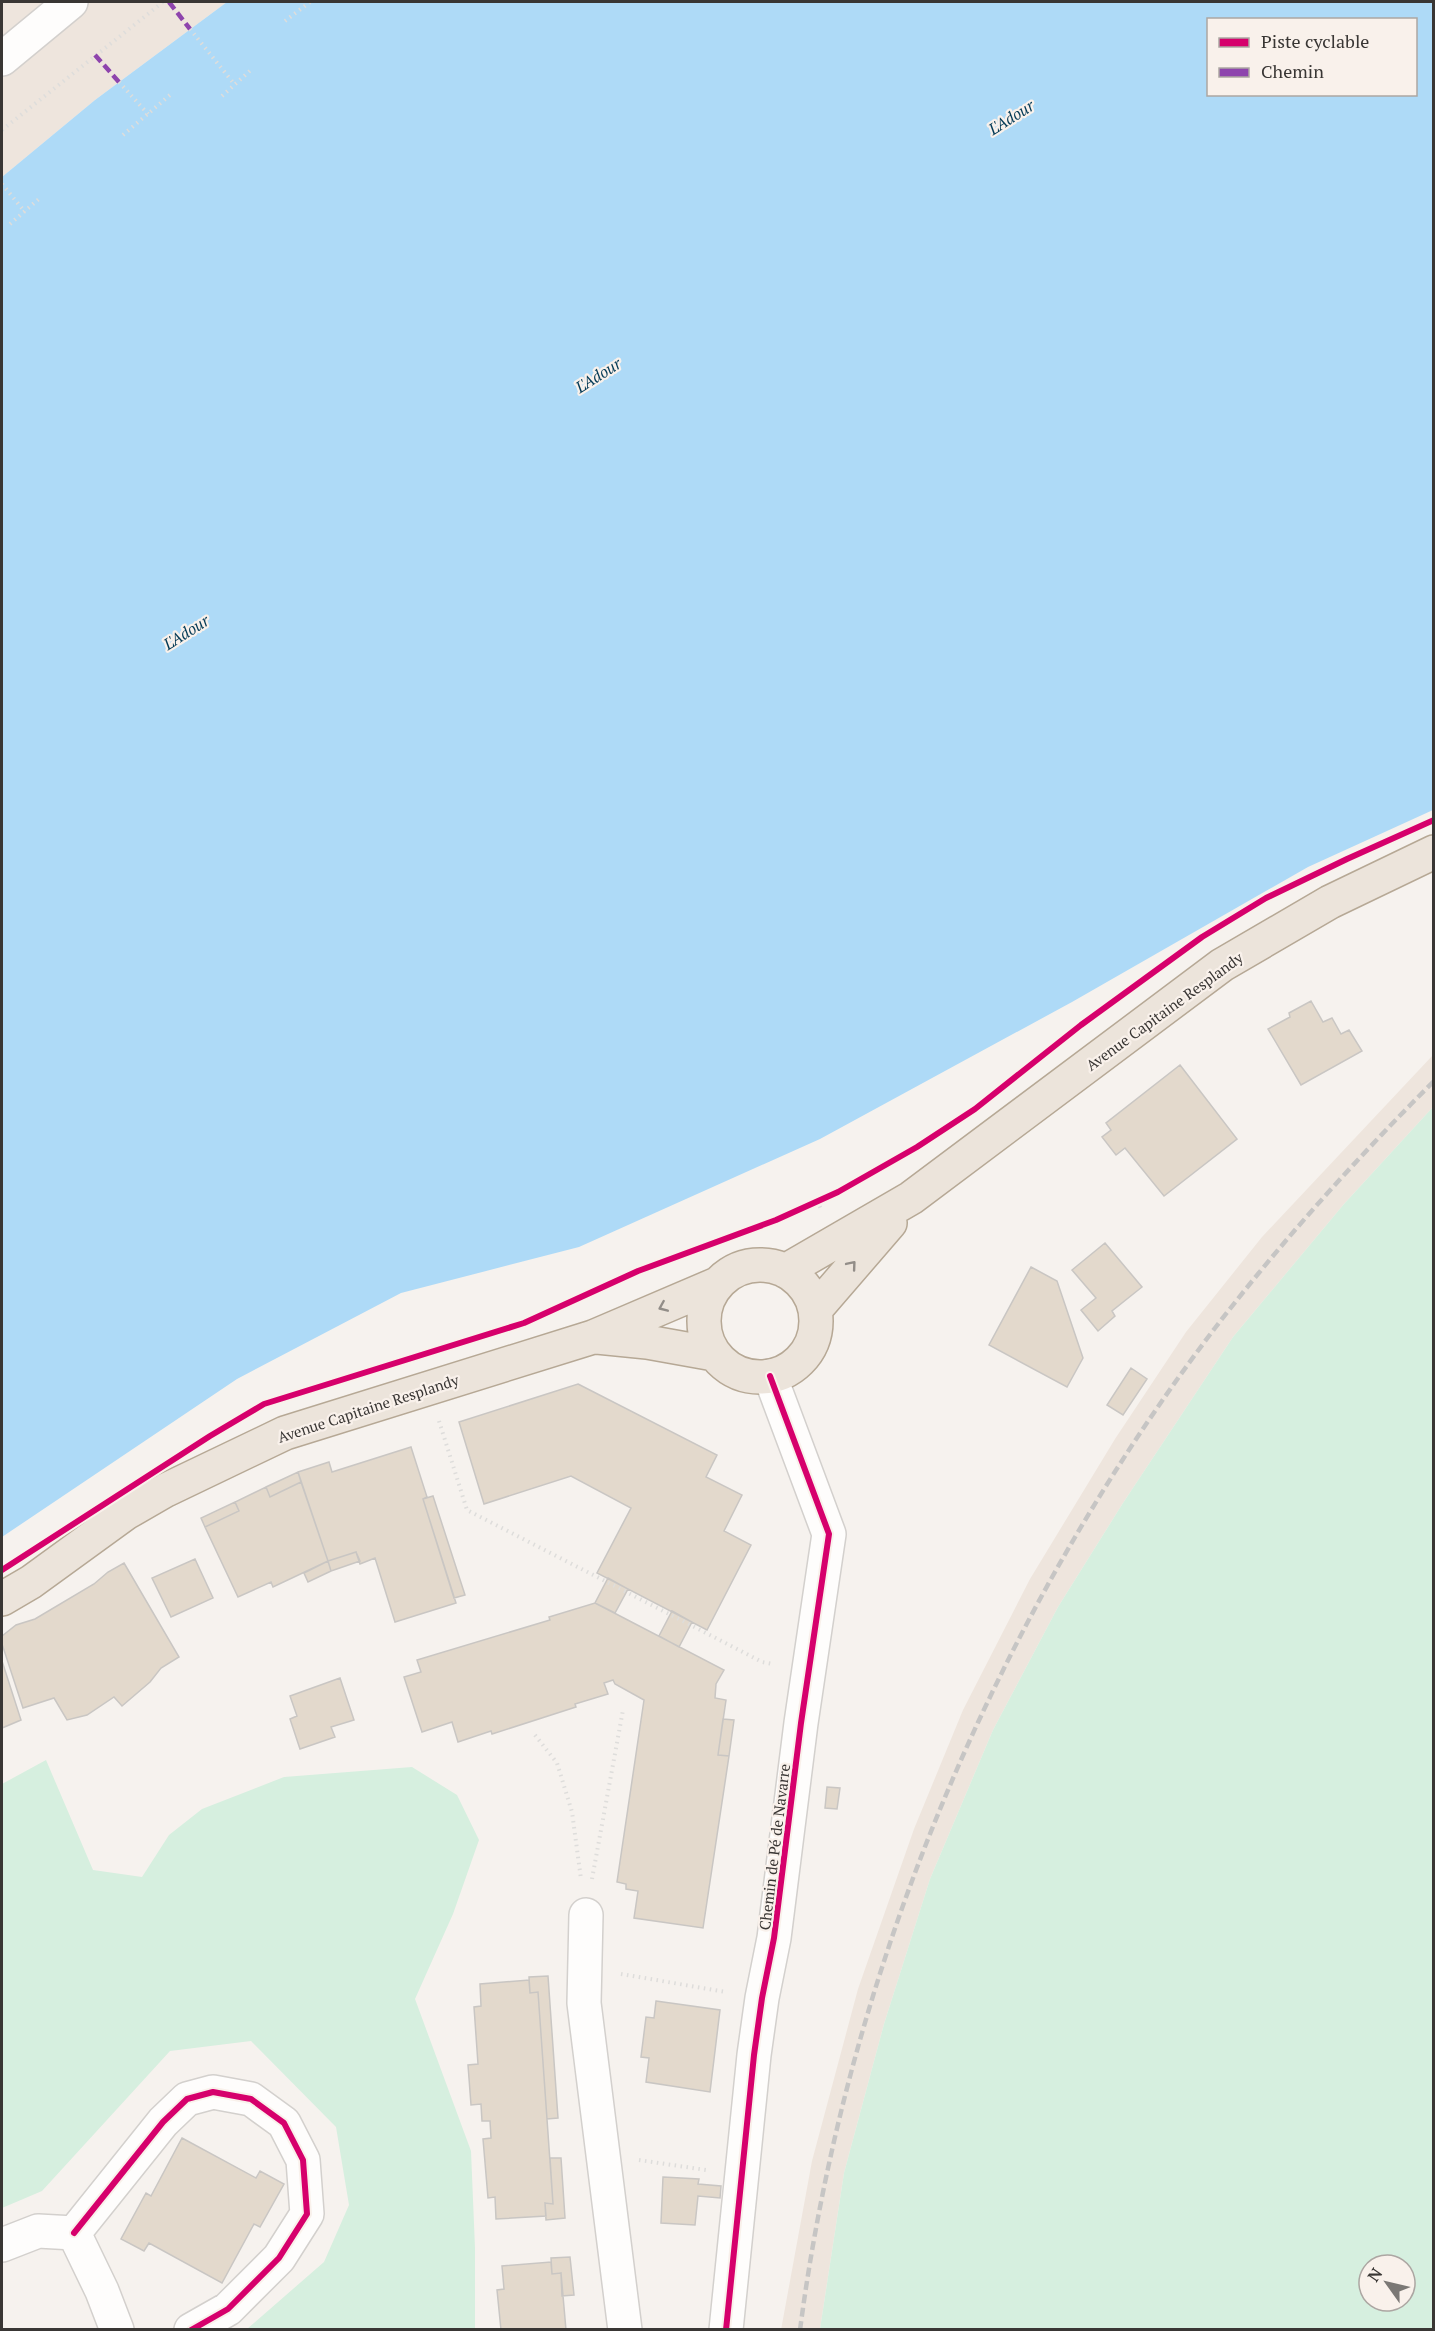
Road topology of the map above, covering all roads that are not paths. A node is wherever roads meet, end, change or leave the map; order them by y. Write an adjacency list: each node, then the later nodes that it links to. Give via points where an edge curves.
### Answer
1 (70, 2): 2 (street)
2 (2, 59)
3 (1434, 852): 4 (main road, Avenue Capitaine Resplandy, via 1330,902 1222,965)
4 (911, 1198): 5 (main road, Avenue Capitaine Resplandy); 7 (main road, Avenue Capitaine Resplandy, one-way to 4)
5 (785, 1271): 6 (main road, via 756,1265 741,1268); 7 (main road, via 805,1287)
6 (717, 1284): 8 (main road, Avenue Capitaine Resplandy, one-way to 8); 9 (main road, via 704,1311 703,1326)
7 (815, 1310): 10 (main road, via 813,1340 806,1353 797,1364)
8 (593, 1337): 9 (main road, Avenue Capitaine Resplandy, via 647,1341); 11 (main road, Avenue Capitaine Resplandy, via 285,1433 166,1490)
9 (714, 1354): 10 (main road, via 739,1373)
10 (770, 1376): 18 (street, Chemin de Pé de Navarre, via 829,1534 774,1938 754,2055)
11 (2, 1599)
12 (586, 1915): 17 (street, via 584,2003)
13 (74, 2233): 14 (street, via 38,2231); 15 (street); 16 (street, via 163,2122 187,2099 213,2092 251,2099 284,2123 303,2160 307,2214 279,2258 228,2308)
14 (2, 2245)
15 (117, 2330)
16 (191, 2330)
17 (625, 2330)
18 (726, 2330)

